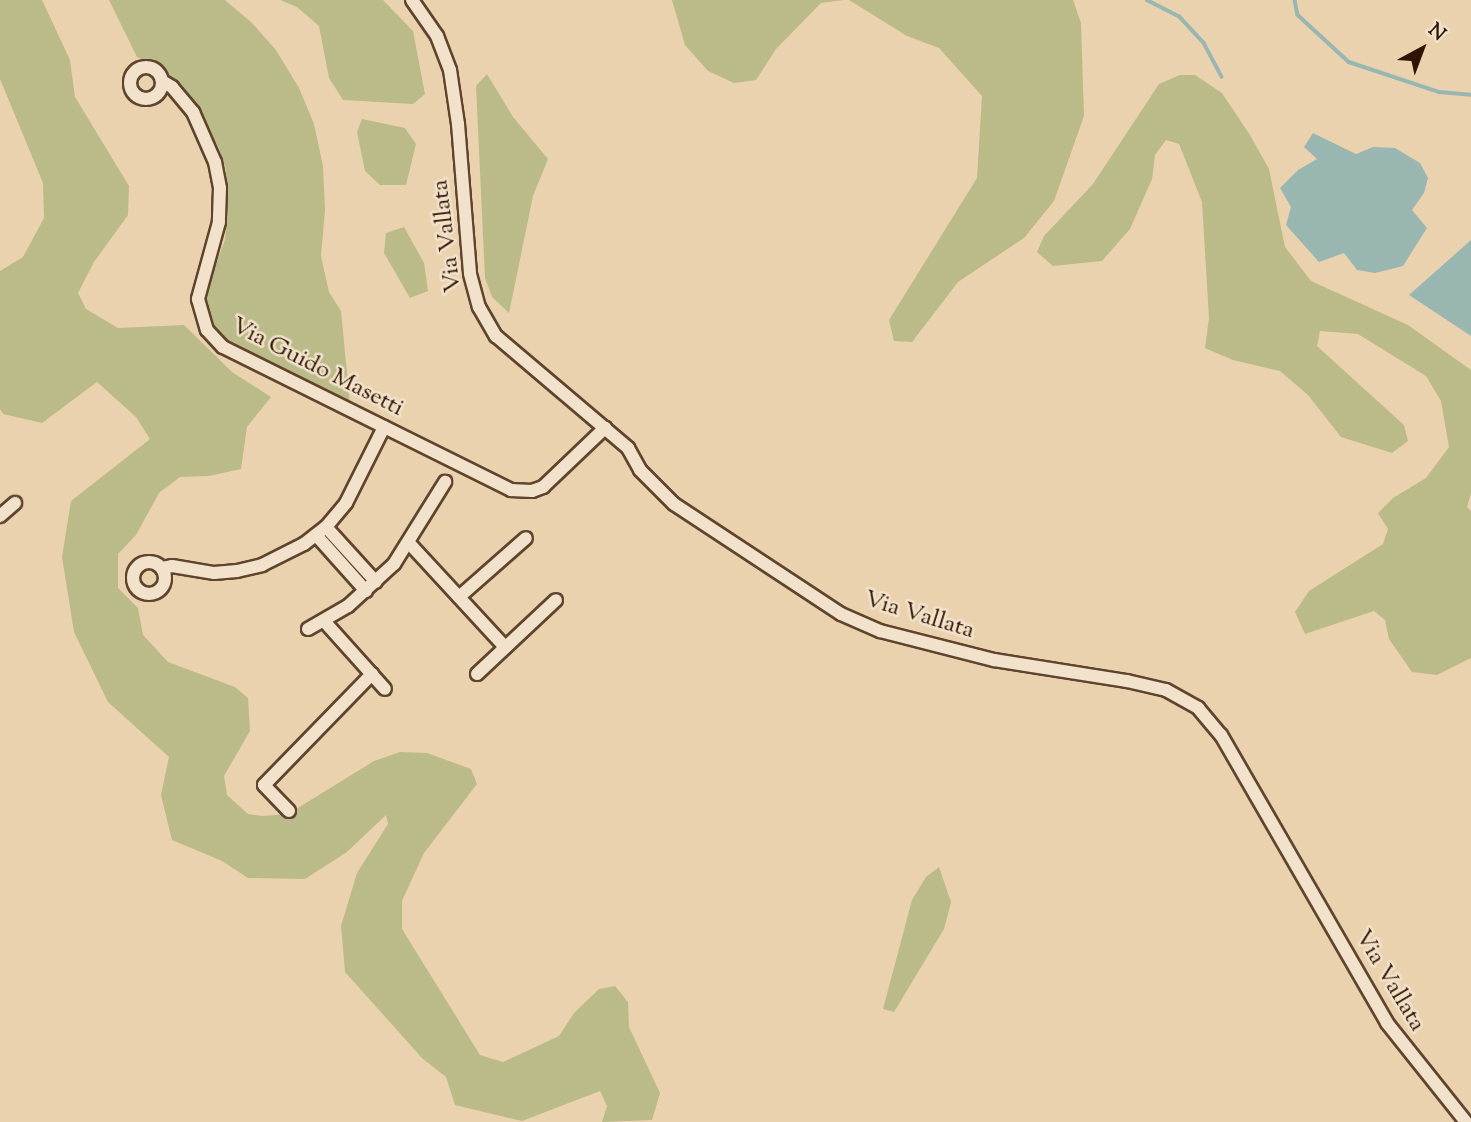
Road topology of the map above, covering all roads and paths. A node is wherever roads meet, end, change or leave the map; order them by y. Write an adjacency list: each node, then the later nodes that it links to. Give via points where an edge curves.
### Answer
1 (412, 0): 4 (street, Via Vallata, via 437,36 450,70 470,274 479,307 496,336)
2 (162, 81): 3 (street, Via Guido Masetti, via 199,122 218,175 219,222 198,299 207,330 227,349)
3 (384, 427): 4 (street, Via Guido Masetti, via 521,492 543,487); 8 (street, via 346,503)
4 (605, 428): 22 (street, Via Vallata, via 628,448 645,477 674,504 860,623 994,660 1127,681 1175,693 1191,702 1221,735 1387,1023)
5 (444, 482): 10 (street)
6 (15, 503): 7 (street)
7 (0, 516)
8 (321, 531): 11 (street, via 279,558 237,571); 12 (street)
9 (526, 537): 13 (street)
10 (409, 544): 12 (street); 13 (street)
11 (162, 568)
12 (371, 586): 15 (street)
13 (459, 597): 17 (street)
14 (556, 600): 17 (street)
15 (324, 621): 16 (street); 18 (street)
16 (308, 629)
17 (505, 646): 19 (street)
18 (372, 674): 20 (street); 21 (street, via 264,785)
19 (477, 674)
20 (385, 689)
21 (289, 811)
22 (1466, 1122)

